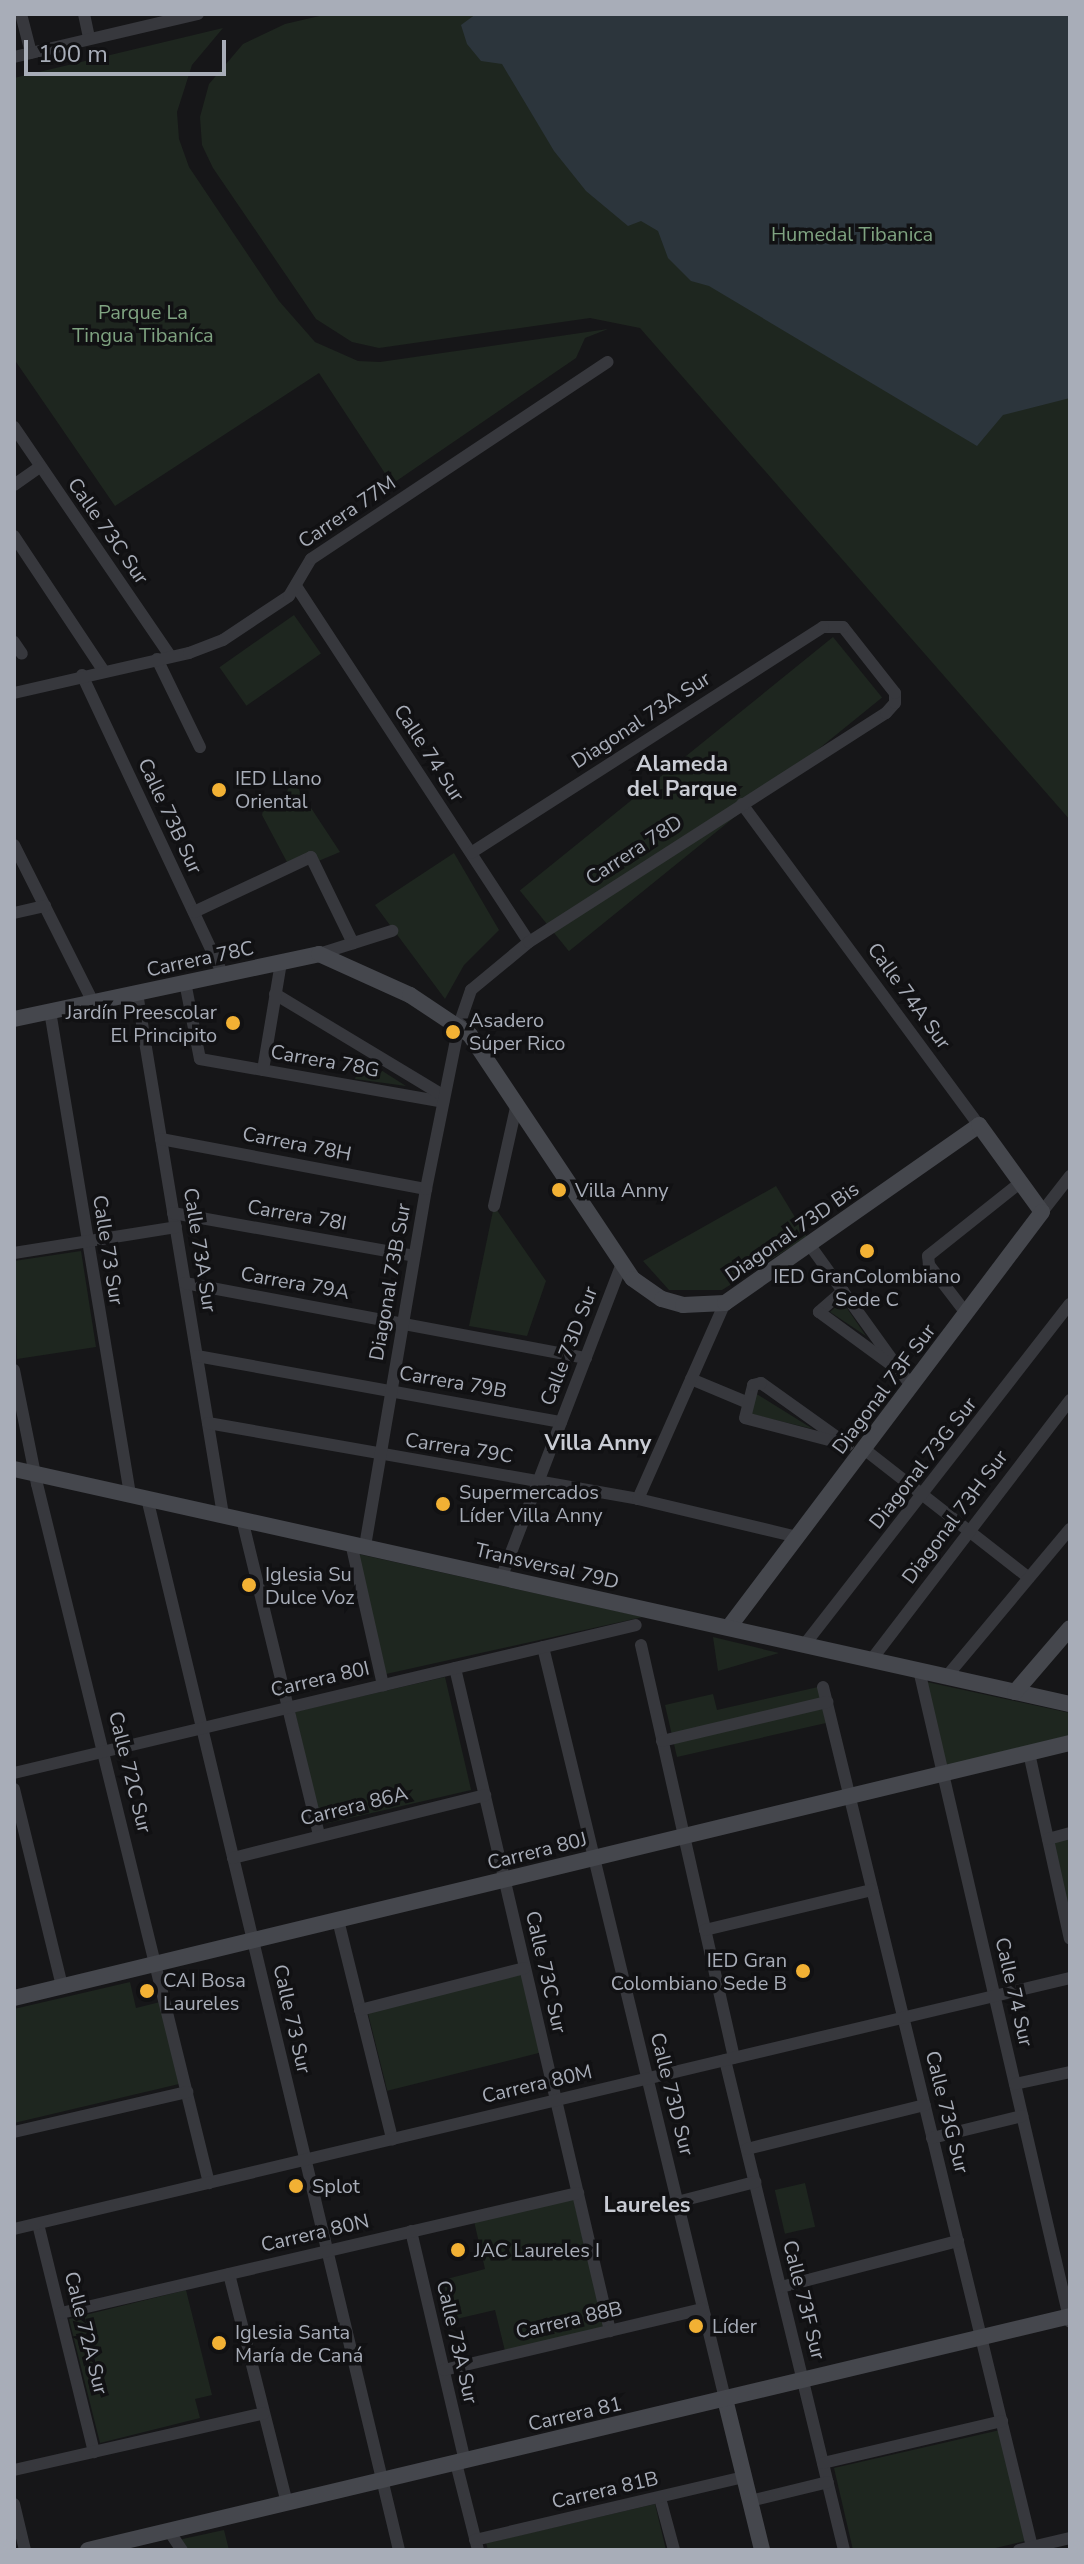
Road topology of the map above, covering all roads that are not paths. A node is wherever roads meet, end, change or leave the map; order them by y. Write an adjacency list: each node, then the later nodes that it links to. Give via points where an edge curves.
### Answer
1 (21, 14): 6 (street)
2 (84, 14): 5 (street)
3 (198, 14): 4 (street)
4 (154, 19): 5 (street)
5 (89, 37): 6 (street)
6 (31, 53): 7 (street)
7 (14, 57)
8 (608, 362): 13 (street, Carrera 77M, via 311,559)
9 (14, 427): 10 (street, Calle 73C Sur)
10 (40, 467): 11 (street); 17 (street, Calle 73C Sur)
11 (14, 485)
12 (14, 536): 19 (street)
13 (296, 586): 17 (street, Carrera 77M, via 223,640); 25 (street, Calle 74 Sur)
14 (834, 624): 23 (street, Carrera 78D, via 843,627 895,693 895,703); 25 (street, Diagonal 73A Sur)
15 (14, 642): 16 (street)
16 (22, 654)
17 (171, 657): 18 (street, Carrera 77M)
18 (157, 659): 19 (street, Carrera 77M); 22 (street)
19 (103, 670): 20 (street, Carrera 77M)
20 (82, 675): 21 (street, Carrera 77M); 27 (street, Calle 73B Sur)
21 (14, 693)
22 (200, 747)
23 (742, 804): 30 (street, Carrera 78D); 45 (street, Calle 74A Sur)
24 (14, 845): 26 (street)
25 (471, 853): 30 (street, Calle 74 Sur)
26 (45, 906): 28 (street); 38 (street)
27 (194, 912): 31 (street, via 304,858 313,860); 34 (street, Calle 73B Sur)
28 (14, 913)
29 (392, 931): 31 (street, Carrera 78C)
30 (529, 942): 41 (street, Carrera 78D, via 481,978)
31 (353, 943): 32 (street, Carrera 78C)
32 (319, 954): 33 (street, Carrera 78C); 41 (street, via 410,995)
33 (281, 962): 34 (street, Carrera 78C); 37 (street)
34 (223, 974): 35 (street, Carrera 78C)
35 (185, 982): 36 (street, Carrera 78C); 42 (street, Carrera 78G, via 200,1059)
36 (137, 993): 38 (street, Carrera 78C); 46 (street, Calle 73A Sur)
37 (275, 994): 42 (street); 43 (street)
38 (93, 1002): 39 (street, Carrera 78C)
39 (50, 1011): 40 (street, Carrera 78C); 54 (street, Calle 73 Sur)
40 (14, 1019)
41 (459, 1025): 43 (street, Diagonal 73B Sur); 44 (street)
42 (263, 1070): 43 (street, Carrera 78G)
43 (444, 1099): 49 (street, Diagonal 73B Sur)
44 (517, 1103): 50 (street); 58 (street)
45 (979, 1125): 48 (street, Calle 74A Sur); 55 (street, Diagonal 73D Bis)
46 (161, 1139): 49 (street, Carrera 78H); 52 (street, Calle 73A Sur)
47 (1070, 1176): 51 (street, Diagonal 73F Sur)
48 (1021, 1182): 51 (street, Calle 74A Sur); 63 (street, via 927,1260)
49 (426, 1189): 57 (street, Diagonal 73B Sur)
50 (494, 1206)
51 (1042, 1212): 63 (street, Diagonal 73F Sur)
52 (173, 1213): 53 (street, Calle 73A Sur); 57 (street, Carrera 78I)
53 (176, 1227): 54 (street); 59 (street, Calle 73A Sur)
54 (86, 1242): 56 (street); 81 (street, Calle 73 Sur)
55 (809, 1244): 60 (street); 61 (street, Diagonal 73D Bis)
56 (14, 1253)
57 (414, 1256): 64 (street, Diagonal 73B Sur)
58 (622, 1264): 61 (street, via 633,1279 662,1299 683,1305); 66 (street, Calle 73D Sur)
59 (185, 1283): 64 (street, Carrera 79A); 65 (street, Calle 73A Sur)
60 (843, 1291): 68 (street); 68 (street, via 819,1312)
61 (725, 1303): 69 (street, Diagonal 73D Bis)
62 (1070, 1304): 82 (street, Diagonal 73G Sur)
63 (966, 1313): 70 (street, Diagonal 73F Sur)
64 (403, 1324): 66 (street, Carrera 79A); 71 (street, Diagonal 73B Sur)
65 (197, 1356): 71 (street, Carrera 79B); 75 (street, Calle 73A Sur)
66 (586, 1358): 74 (street, Calle 73D Sur)
67 (14, 1370): 79 (street, Calle 72C Sur)
68 (899, 1370): 70 (street)
69 (691, 1379): 73 (street); 84 (street, Diagonal 73D Bis)
70 (911, 1386): 76 (street, Diagonal 73F Sur)
71 (391, 1391): 74 (street, Carrera 79B); 77 (street, Diagonal 73B Sur)
72 (1070, 1400): 88 (street, Diagonal 73H Sur)
73 (746, 1402): 73 (street, via 745,1418 848,1445 761,1383 753,1385)
74 (561, 1422): 80 (street, Calle 73D Sur)
75 (208, 1423): 77 (street, Carrera 79C); 85 (street, Calle 73A Sur)
76 (864, 1449): 82 (street); 89 (street, Diagonal 73F Sur)
77 (380, 1456): 80 (street, Carrera 79C); 90 (street, Diagonal 73B Sur)
78 (14, 1469): 79 (street, Transversal 79D)
79 (34, 1473): 81 (street, Transversal 79D); 112 (street, Calle 72C Sur)
80 (538, 1482): 84 (street, Carrera 79C); 91 (street, Calle 73D Sur)
81 (130, 1494): 83 (street, Transversal 79D)
82 (923, 1495): 88 (street); 96 (street, Diagonal 73G Sur)
83 (147, 1498): 85 (street, Transversal 79D); 109 (street, Calle 73 Sur)
84 (638, 1499): 89 (street, Carrera 79C)
85 (223, 1515): 86 (street, Transversal 79D)
86 (242, 1519): 90 (street, Transversal 79D); 108 (street)
87 (1070, 1529): 92 (street)
88 (969, 1531): 92 (street); 99 (street, Diagonal 73H Sur)
89 (798, 1537): 94 (street, Diagonal 73F Sur)
90 (358, 1544): 91 (street, Transversal 79D); 103 (street, Diagonal 73B Sur)
91 (502, 1576): 94 (street, Transversal 79D)
92 (1029, 1578): 102 (street)
93 (636, 1625): 98 (street, Carrera 80I)
94 (729, 1627): 96 (street, Transversal 79D)
95 (1069, 1631): 105 (street)
96 (805, 1644): 99 (street, Transversal 79D)
97 (641, 1645): 110 (street, Calle 73F Sur)
98 (543, 1647): 100 (street, Carrera 80I); 124 (street, Calle 73D Sur)
99 (872, 1659): 101 (street, Transversal 79D)
100 (455, 1668): 103 (street, Carrera 80I); 117 (street, Calle 73C Sur)
101 (919, 1670): 102 (street, Transversal 79D); 115 (street, Calle 74 Sur)
102 (947, 1676): 105 (street, Transversal 79D)
103 (383, 1685): 108 (street, Carrera 80I)
104 (823, 1687): 106 (street, Calle 73G Sur)
105 (1015, 1692): 107 (street, Transversal 79D)
106 (827, 1702): 110 (street); 118 (street, Calle 73G Sur)
107 (1070, 1704)
108 (288, 1708): 109 (street, Carrera 80I); 120 (street)
109 (202, 1728): 112 (street, Carrera 80I); 123 (street, Calle 73 Sur)
110 (662, 1741): 121 (street, Calle 73F Sur)
111 (1070, 1743): 113 (street, Carrera 80J)
112 (105, 1751): 114 (street, Carrera 80I); 131 (street, Calle 72C Sur)
113 (1029, 1753): 115 (street, Carrera 80J); 122 (street)
114 (14, 1773)
115 (943, 1774): 118 (street, Carrera 80J); 135 (street, Calle 74 Sur)
116 (14, 1789): 134 (street)
117 (485, 1795): 120 (street, Carrera 86A); 125 (street, Calle 73C Sur)
118 (850, 1796): 121 (street, Carrera 80J); 126 (street, Calle 73G Sur)
119 (1070, 1833): 122 (street)
120 (319, 1834): 123 (street, Carrera 86A)
121 (684, 1836): 124 (street, Carrera 80J); 128 (street, Calle 73F Sur)
122 (1048, 1839): 129 (street)
123 (233, 1858): 130 (street, Calle 73 Sur)
124 (594, 1858): 125 (street, Carrera 80J); 141 (street, Calle 73D Sur)
125 (504, 1880): 127 (street, Carrera 80J); 132 (street, Calle 73C Sur)
126 (872, 1890): 128 (street); 138 (street, Calle 73G Sur)
127 (338, 1920): 130 (street, Carrera 80J); 137 (street)
128 (705, 1930): 139 (street, Calle 73F Sur)
129 (1070, 1939)
130 (253, 1940): 131 (street, Carrera 80J); 151 (street, Calle 73 Sur)
131 (156, 1963): 134 (street, Carrera 80J); 143 (street, Calle 72C Sur)
132 (525, 1968): 137 (street); 144 (street, Calle 73C Sur)
133 (1070, 1978): 135 (street, Carrera 80M)
134 (62, 1986): 136 (street, Carrera 80J)
135 (995, 1996): 138 (street, Carrera 80M); 142 (street, Calle 74 Sur)
136 (14, 1998)
137 (360, 2010): 149 (street)
138 (903, 2018): 139 (street, Carrera 80M); 145 (street, Calle 73G Sur)
139 (730, 2059): 141 (street, Carrera 80M); 150 (street, Calle 73F Sur)
140 (1070, 2072): 142 (street)
141 (648, 2078): 144 (street, Carrera 80M); 155 (street, Calle 73D Sur)
142 (1015, 2084): 146 (street, Calle 74 Sur)
143 (187, 2092): 147 (street); 153 (street, Calle 72C Sur)
144 (556, 2100): 149 (street, Carrera 80M); 154 (street, Calle 73C Sur)
145 (925, 2105): 148 (street, Calle 73G Sur); 150 (street)
146 (1022, 2116): 148 (street); 165 (street, Calle 74 Sur)
147 (14, 2132)
148 (932, 2138): 159 (street, Calle 73G Sur)
149 (392, 2139): 151 (street, Carrera 80M)
150 (747, 2149): 152 (street, Calle 73F Sur)
151 (305, 2160): 153 (street, Carrera 80M); 160 (street, Calle 73 Sur)
152 (755, 2182): 155 (street); 162 (street, Calle 73F Sur)
153 (209, 2183): 156 (street, Carrera 80M)
154 (578, 2193): 158 (street, Carrera 80N); 166 (street, Calle 73C Sur)
155 (677, 2202): 163 (street, Calle 73D Sur)
156 (38, 2224): 157 (street, Carrera 80M); 164 (street, Calle 72A Sur)
157 (14, 2229)
158 (411, 2231): 160 (street, Carrera 80N); 168 (street, Calle 73A Sur)
159 (958, 2241): 162 (street); 167 (street, Calle 73G Sur)
160 (327, 2251): 161 (street, Carrera 80N); 178 (street, Calle 73 Sur)
161 (229, 2274): 164 (street, Carrera 80N); 171 (street)
162 (781, 2287): 169 (street, Calle 73F Sur)
163 (703, 2309): 166 (street, Carrera 88B); 170 (street, Calle 73D Sur)
164 (61, 2313): 173 (street, Calle 72A Sur)
165 (1070, 2319): 167 (street, Carrera 81)
166 (610, 2331): 168 (street, Carrera 88B)
167 (981, 2338): 169 (street, Carrera 81); 172 (street, Calle 73G Sur)
168 (444, 2370): 174 (street, Calle 73A Sur)
169 (803, 2380): 170 (street, Carrera 81); 175 (street, Calle 73F Sur)
170 (725, 2399): 174 (street, Carrera 81); 177 (street, Calle 73D Sur)
171 (264, 2413): 173 (street); 182 (street)
172 (1002, 2421): 175 (street); 187 (street, Calle 73G Sur)
173 (94, 2452): 176 (street)
174 (460, 2462): 178 (street, Carrera 81); 186 (street, Calle 73A Sur)
175 (823, 2463): 179 (street, Calle 73F Sur)
176 (14, 2470)
177 (744, 2477): 180 (street, Carrera 81B); 181 (street, Calle 73D Sur)
178 (382, 2481): 182 (street, Carrera 81); 191 (street, Calle 73 Sur)
179 (828, 2482): 181 (street); 194 (street, Calle 73F Sur)
180 (660, 2498): 186 (street, Carrera 81B); 192 (street)
181 (750, 2501): 193 (street, Calle 73D Sur)
182 (287, 2503): 184 (street, Carrera 81)
183 (14, 2504): 188 (street)
184 (169, 2531): 189 (street, Carrera 81); 190 (street)
185 (1070, 2538): 187 (street)
186 (477, 2545)
187 (1025, 2548)
188 (25, 2550)
189 (88, 2550)
190 (182, 2550)
191 (399, 2550)
192 (674, 2550)
193 (762, 2550)
194 (844, 2550)

